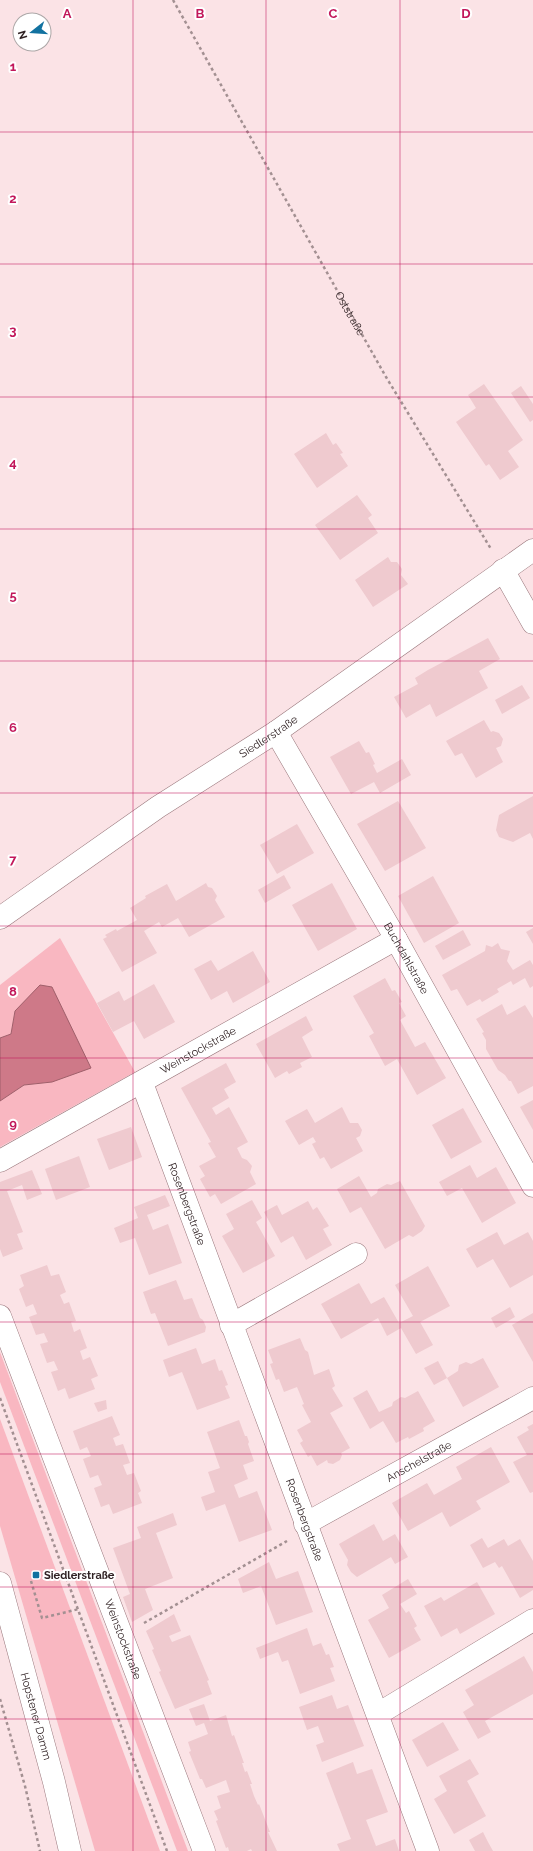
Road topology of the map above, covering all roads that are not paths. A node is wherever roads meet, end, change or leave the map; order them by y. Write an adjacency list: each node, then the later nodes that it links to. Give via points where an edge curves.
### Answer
1 (533, 550): 2 (street, Siedlerstraße)
2 (503, 570): 3 (street); 4 (street, Siedlerstraße)
3 (533, 623)
4 (276, 732): 5 (street, Siedlerstraße, via 158,807); 6 (street, Buchdahlstraße)
5 (0, 918)
6 (396, 939): 7 (street, Weinstockstraße); 9 (street, Buchdahlstraße)
7 (142, 1083): 8 (street, Weinstockstraße); 12 (street, Rosenbergstraße)
8 (0, 1161)
9 (533, 1186)
10 (356, 1254): 12 (street)
11 (0, 1316): 19 (street, Weinstockstraße)
12 (231, 1325): 14 (street, Rosenbergstraße)
13 (533, 1398): 14 (street, Anschelstraße)
14 (306, 1527): 17 (street, Rosenbergstraße)
15 (0, 1583): 18 (street, Hopstener Damm)
16 (533, 1620): 17 (street)
17 (378, 1714): 20 (street, Rosenbergstraße)
18 (70, 1851)
19 (204, 1851)
20 (428, 1851)

